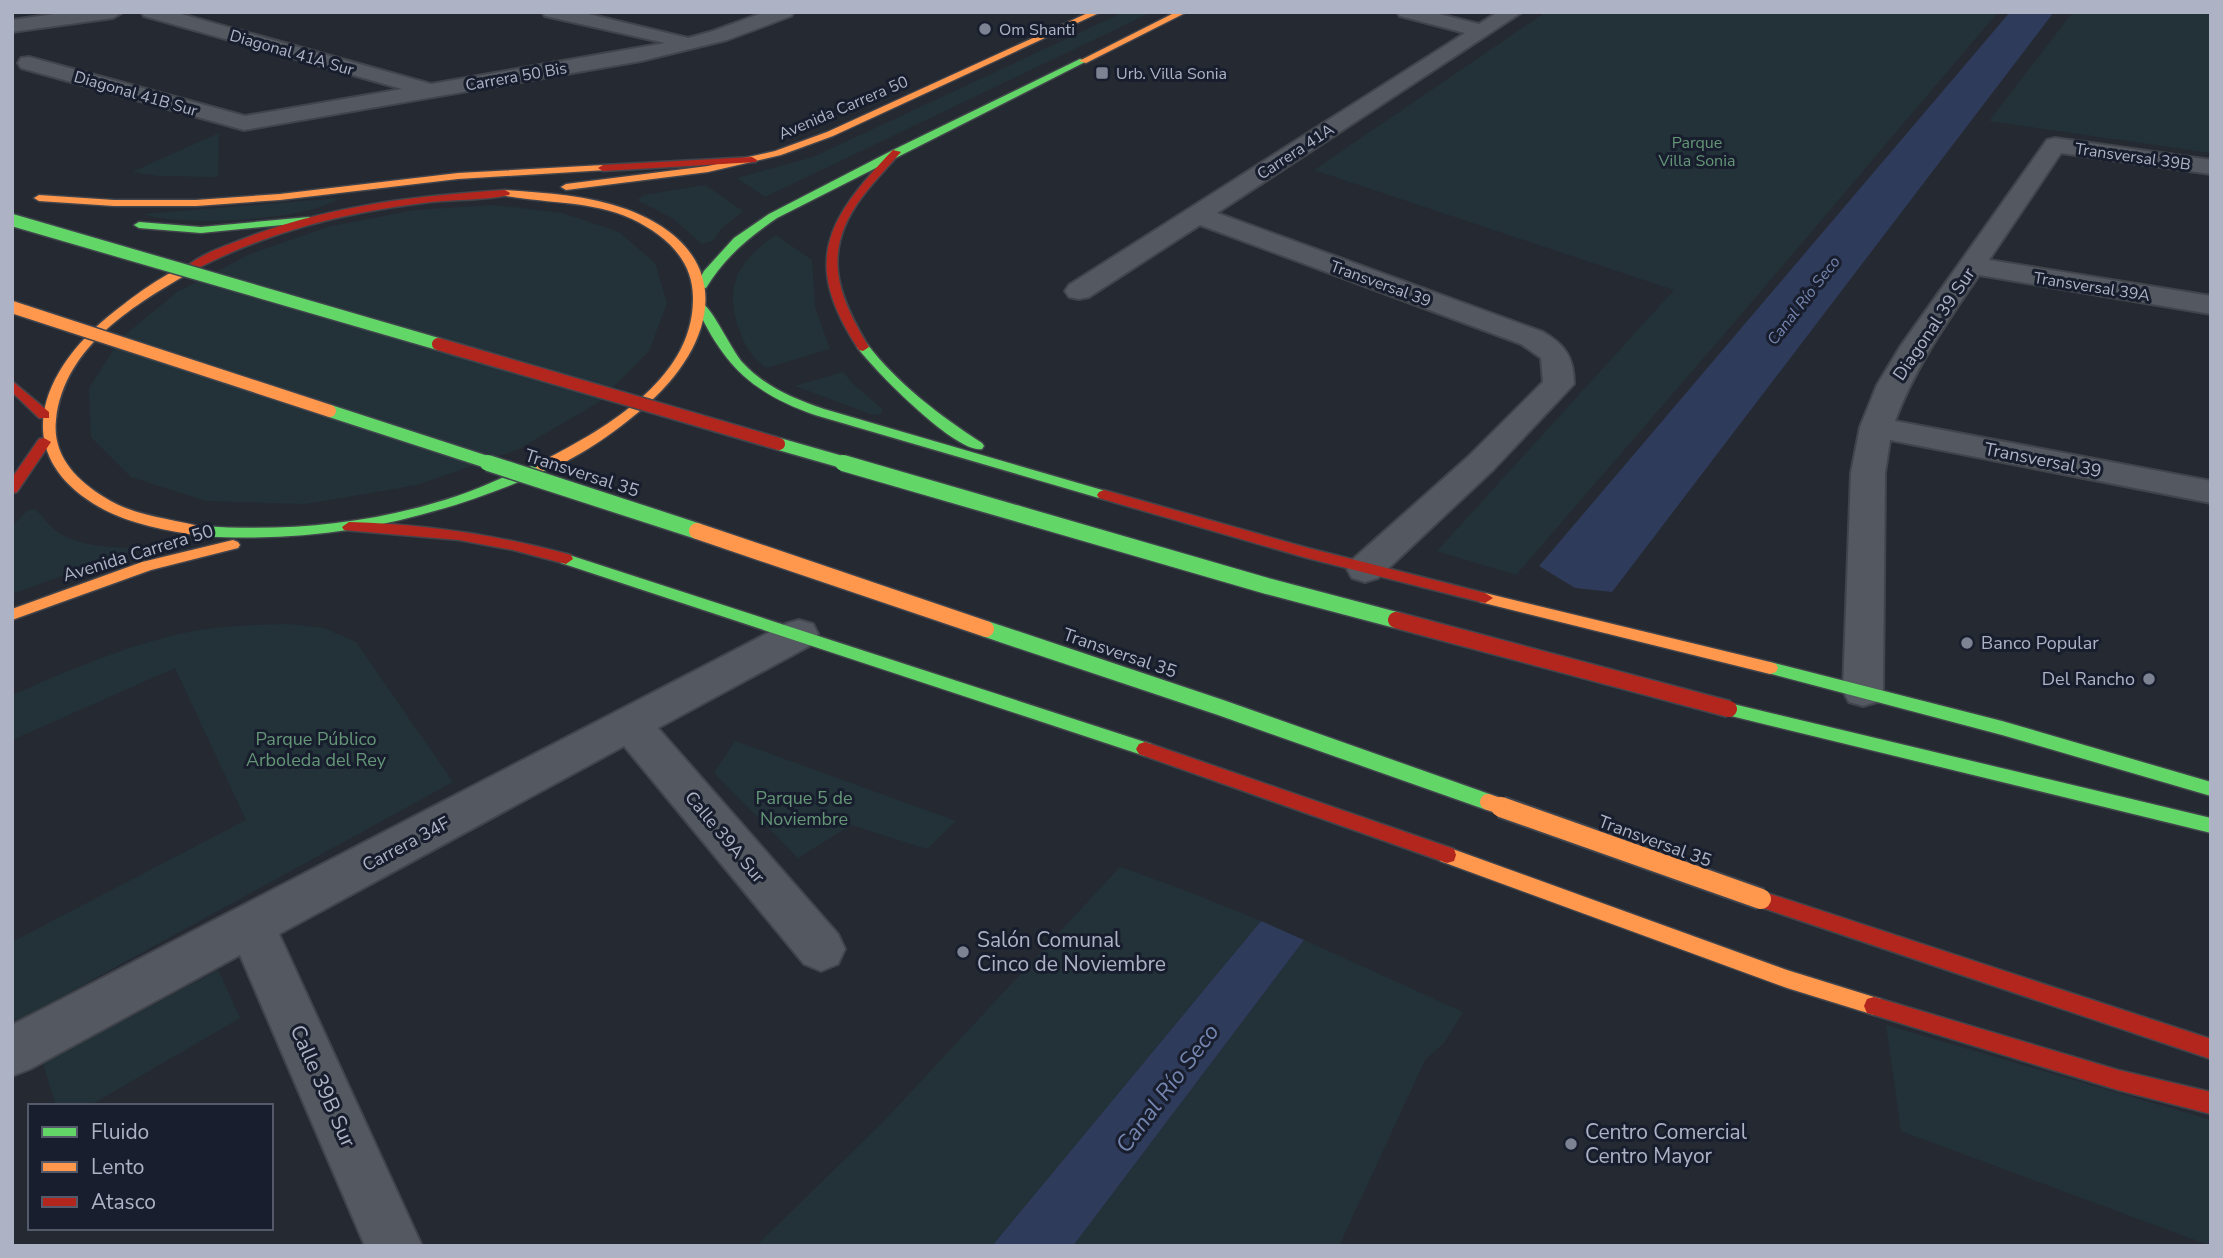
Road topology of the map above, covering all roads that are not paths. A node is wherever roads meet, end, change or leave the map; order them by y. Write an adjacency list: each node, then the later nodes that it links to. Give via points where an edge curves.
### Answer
1 (113, 12): 9 (street)
2 (151, 12): 14 (street, Diagonal 41A Sur)
3 (552, 12): 12 (street)
4 (785, 12): 12 (street, Carrera 50 Bis)
5 (1097, 12): 18 (main road, Avenida Carrera 50, via 830,134)
6 (1183, 12): 17 (main road)
7 (1406, 12): 11 (street)
8 (1511, 12): 11 (street, Carrera 41A)
9 (61, 16): 10 (street)
10 (12, 26)
11 (1480, 31): 23 (street, Carrera 41A)
12 (693, 43): 14 (street, Carrera 50 Bis)
13 (29, 63): 15 (street, Diagonal 41B Sur)
14 (432, 91): 15 (street, Carrera 50 Bis)
15 (244, 123)
16 (2055, 145): 19 (street, Transversal 39B); 26 (street, Diagonal 39 Sur)
17 (896, 152): 27 (main road, via 773,216 747,234 708,273); 36 (main road, via 860,189 835,231 832,289 842,319 868,354 927,413)
18 (752, 160): 20 (main road, Avenida Carrera 50, via 672,175); 22 (main road, via 458,176 196,202)
19 (2211, 167)
20 (505, 192): 25 (main road, via 377,204); 27 (main road, via 599,204 638,218 684,251)
21 (21, 193): 22 (main road)
22 (39, 198): 25 (main road, via 115,220 201,230)
23 (1197, 215): 28 (street, Carrera 41A); 41 (street, Transversal 39, via 1532,338 1552,350 1559,361 1558,384 1481,463)
24 (12, 220): 47 (main road, bridge, via 1267,586 1729,709)
25 (311, 220): 33 (main road, via 212,257 135,300 91,336 59,375)
26 (1973, 266): 29 (street, Transversal 39A); 34 (street, Diagonal 39 Sur, via 1915,346)
27 (702, 286): 31 (main road)
28 (1079, 291)
29 (2211, 305)
30 (12, 307): 50 (main road, Transversal 35, bridge, via 1222,708 1760,899)
31 (703, 308): 36 (main road, via 729,356 769,390 816,410); 39 (main road, via 690,348 656,391 602,434 529,474 443,506)
32 (12, 385): 33 (main road)
33 (44, 415): 35 (main road)
34 (1875, 427): 38 (street, Transversal 39); 44 (street, Diagonal 39 Sur, via 1868,473)
35 (44, 442): 37 (main road); 40 (main road, via 66,482 115,513 187,531)
36 (1017, 471): 41 (main road)
37 (12, 489)
38 (2211, 492)
39 (349, 527): 40 (main road); 43 (main road, via 416,527 514,544)
40 (277, 535): 42 (main road, Avenida Carrera 50, via 147,566)
41 (1365, 569): 44 (main road)
42 (12, 615)
43 (799, 634): 45 (street, Carrera 34F); 52 (main road, via 1476,865 1787,979 2118,1080)
44 (1863, 691): 46 (main road)
45 (630, 724): 48 (street, Carrera 34F); 49 (street, Calle 39A Sur)
46 (2211, 789)
47 (2211, 826)
48 (251, 926): 51 (street, Carrera 34F); 53 (street, Calle 39B Sur)
49 (821, 949)
50 (2211, 1049)
51 (12, 1052)
52 (2211, 1103)
53 (394, 1246)

